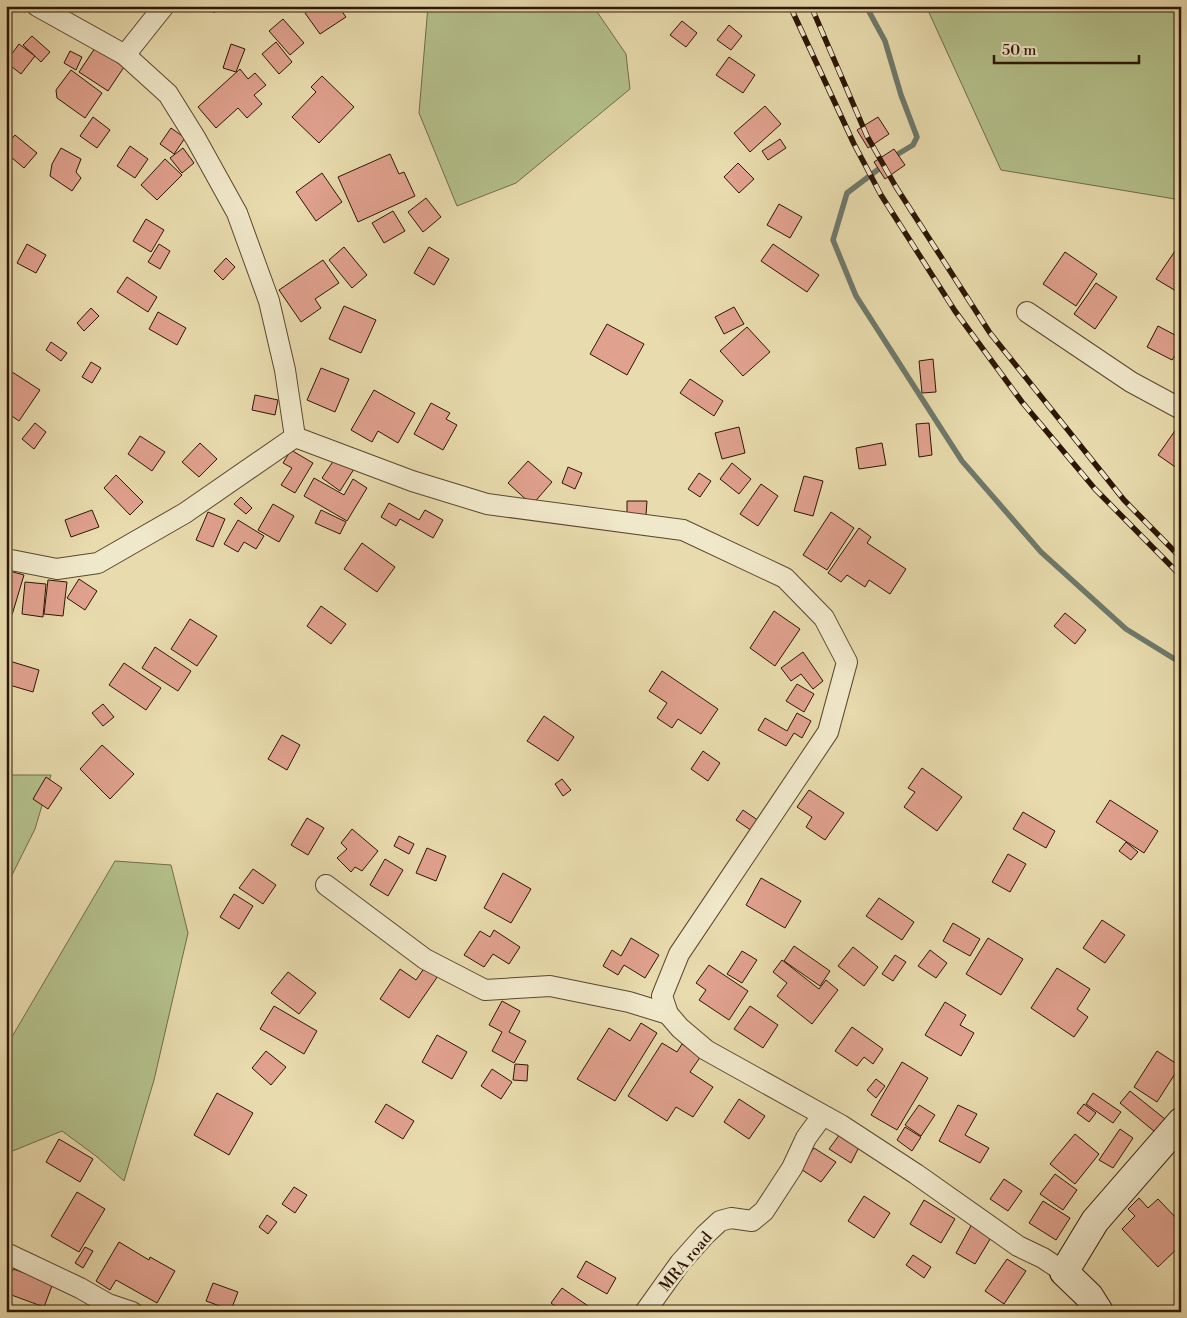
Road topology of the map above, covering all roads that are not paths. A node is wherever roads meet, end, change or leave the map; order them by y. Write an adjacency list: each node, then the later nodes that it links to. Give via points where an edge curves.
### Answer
1 (37, 6): 3 (street)
2 (164, 6): 3 (street)
3 (125, 55): 6 (street, via 168,94 237,214 269,301)
4 (1027, 312): 5 (street, via 1131,382)
5 (1181, 409)
6 (296, 437): 7 (street, via 186,513 98,563 58,568); 9 (street, via 412,482 487,504 683,530 785,578 824,618 847,662 828,732 679,954 662,996)
7 (6, 559)
8 (326, 885): 9 (street, via 424,958 485,990 550,986 629,1002)
9 (668, 1014): 10 (street, via 706,1050)
10 (822, 1116): 13 (street, via 916,1174 1018,1246); 15 (street, MRA road, via 764,1211 752,1221 731,1218 720,1221 680,1263)
11 (1181, 1122): 13 (street, via 1094,1221)
12 (6, 1253): 14 (street, via 108,1304)
13 (1064, 1272): 16 (street, via 1089,1296)
14 (132, 1312)
15 (645, 1312)
16 (1099, 1312)

